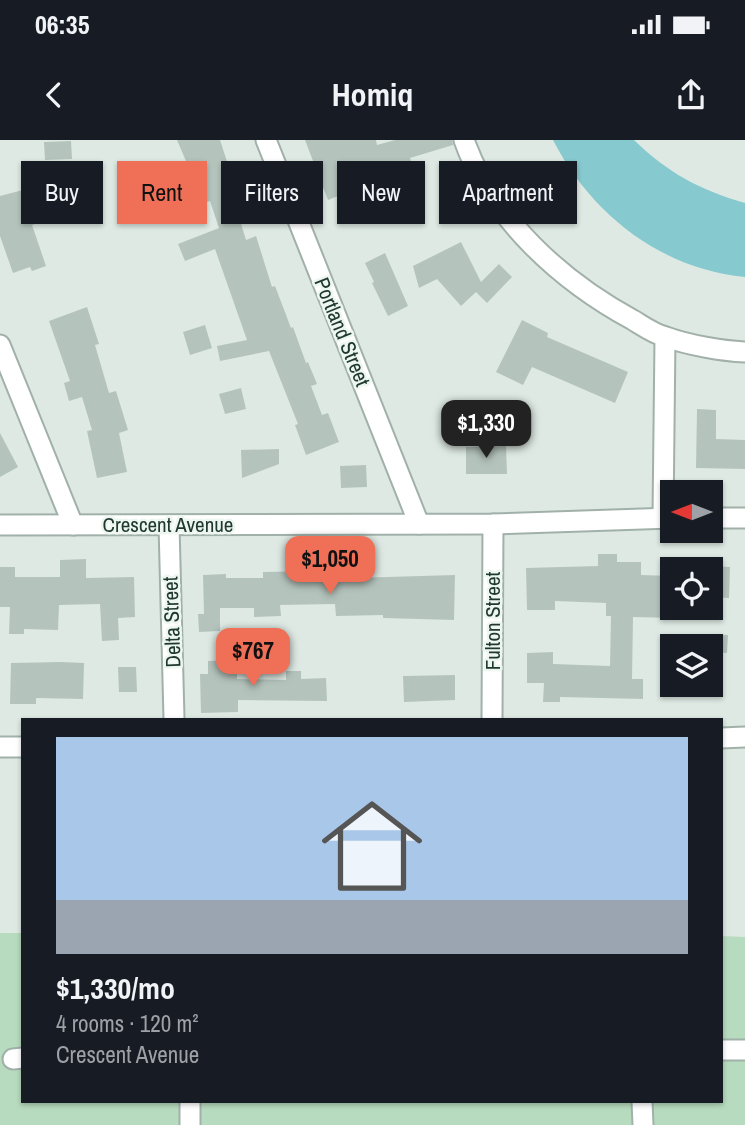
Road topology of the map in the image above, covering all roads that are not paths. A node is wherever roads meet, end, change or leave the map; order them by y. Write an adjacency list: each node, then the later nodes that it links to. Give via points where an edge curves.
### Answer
1 (266, 140): 10 (street, Portland Street)
2 (464, 140): 3 (street, via 471,161 503,213 549,261 598,301)
3 (665, 337): 5 (street); 6 (street)
4 (0, 345): 13 (street)
5 (745, 352)
6 (667, 480)
7 (660, 518): 11 (street, Crescent Avenue)
8 (723, 518): 9 (street)
9 (745, 518)
10 (419, 524): 11 (street, Crescent Avenue); 14 (street, Crescent Avenue)
11 (493, 524): 16 (street, Fulton Street)
12 (0, 525): 13 (street, Crescent Avenue)
13 (73, 525): 14 (street, Crescent Avenue)
14 (169, 526): 15 (street, Delta Street)
15 (174, 718)
16 (492, 718)
17 (745, 737): 18 (street)
18 (723, 738)
19 (0, 747): 20 (street)
20 (21, 747)
21 (723, 1050): 22 (street)
22 (745, 1050)
23 (190, 1103): 25 (street)
24 (642, 1103): 26 (street)
25 (190, 1125)
26 (643, 1125)

